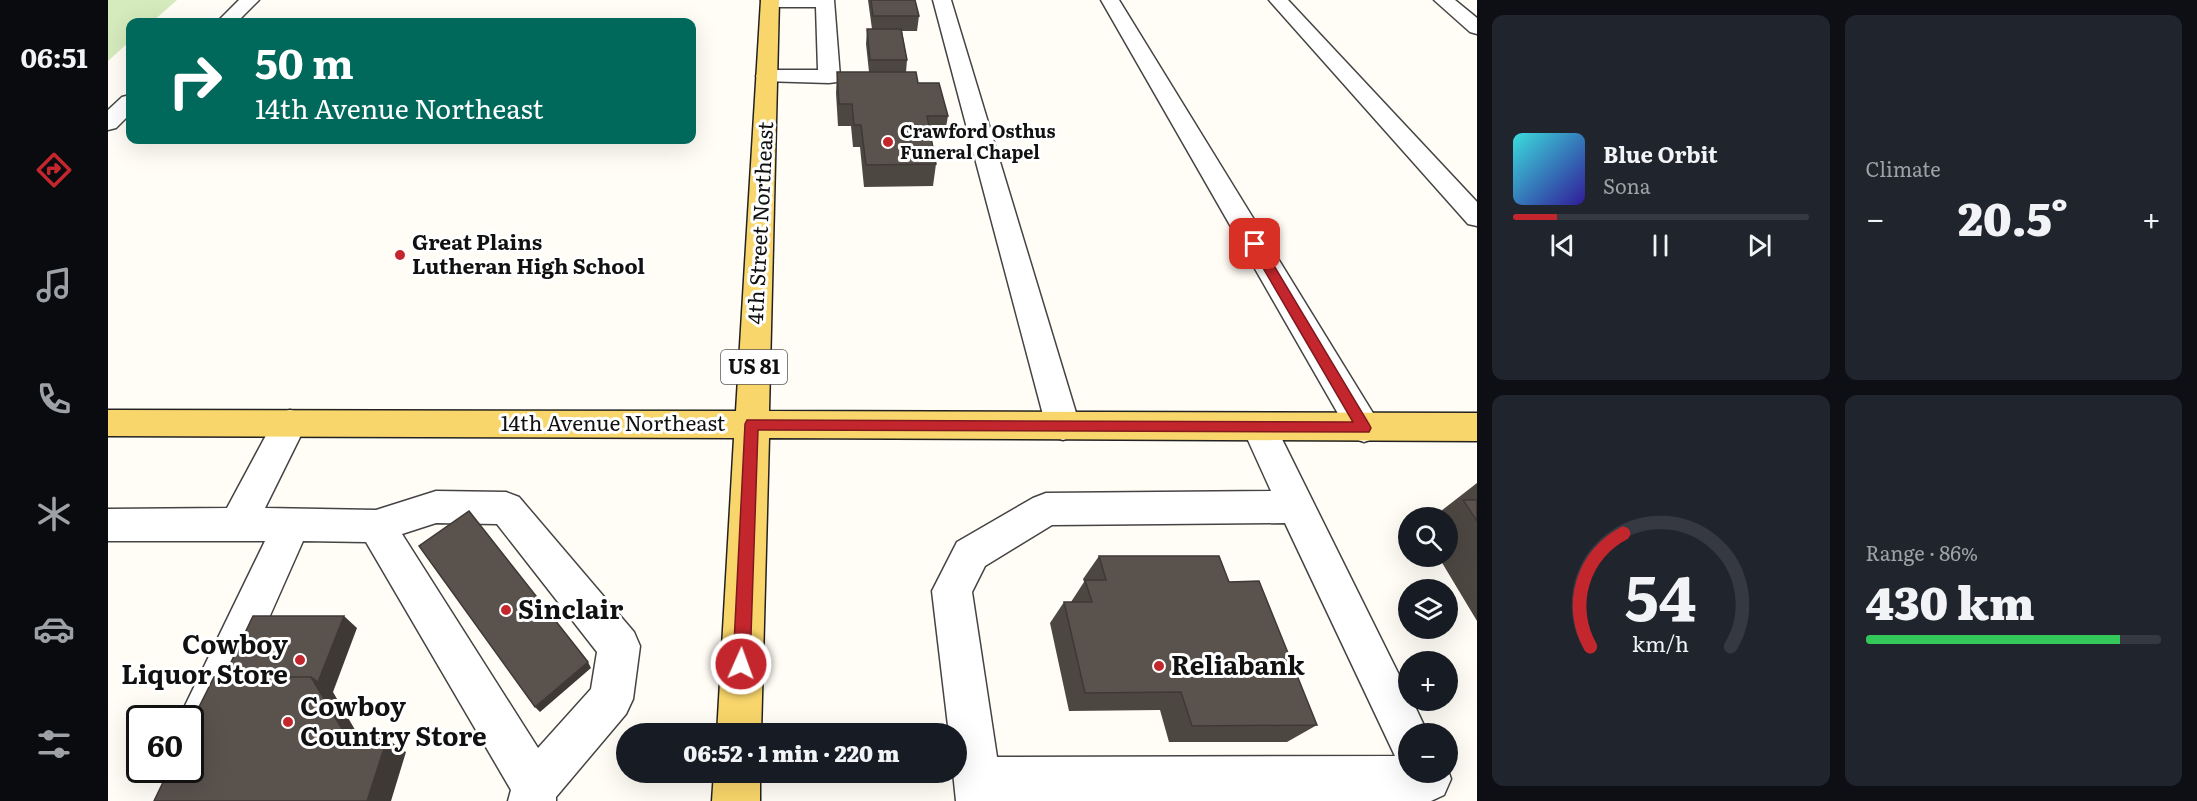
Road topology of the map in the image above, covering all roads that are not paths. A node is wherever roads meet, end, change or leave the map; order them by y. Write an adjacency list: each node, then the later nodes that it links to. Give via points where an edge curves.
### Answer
1 (250, 0): 8 (street)
2 (770, 0): 7 (street); 10 (main road, 4th Street Northeast / US 81)
3 (942, 0): 17 (street)
4 (1110, 0): 20 (street)
5 (1278, 0): 13 (street)
6 (1443, 0): 9 (street)
7 (825, 1): 10 (street, via 829,77)
8 (230, 18)
9 (1477, 28)
10 (767, 76): 16 (main road, 4th Street Northeast / US 81)
11 (126, 106): 12 (street)
12 (108, 123)
13 (1477, 219)
14 (108, 423): 15 (main road, 14th Avenue Northeast)
15 (290, 423): 16 (main road, 14th Avenue Northeast); 22 (street)
16 (752, 424): 17 (main road, 14th Avenue Northeast); 27 (main road, 4th Street Northeast / US 81)
17 (1063, 426): 18 (main road, 14th Avenue Northeast)
18 (1259, 427): 20 (main road, 14th Avenue Northeast); 21 (street)
19 (1477, 427): 20 (main road, 14th Avenue Northeast)
20 (1364, 428)
21 (1296, 507): 28 (street); 31 (street, via 1046,509 970,554 952,591)
22 (238, 524): 23 (street); 24 (street)
23 (108, 525)
24 (292, 525): 25 (street); 26 (street)
25 (376, 526): 32 (street); 32 (street, via 436,507 507,508 619,646 611,699)
26 (204, 714)
27 (738, 723)
28 (1400, 723)
29 (1398, 780): 31 (street)
30 (737, 783): 33 (main road)
31 (978, 791)
32 (533, 794)
33 (736, 801)

